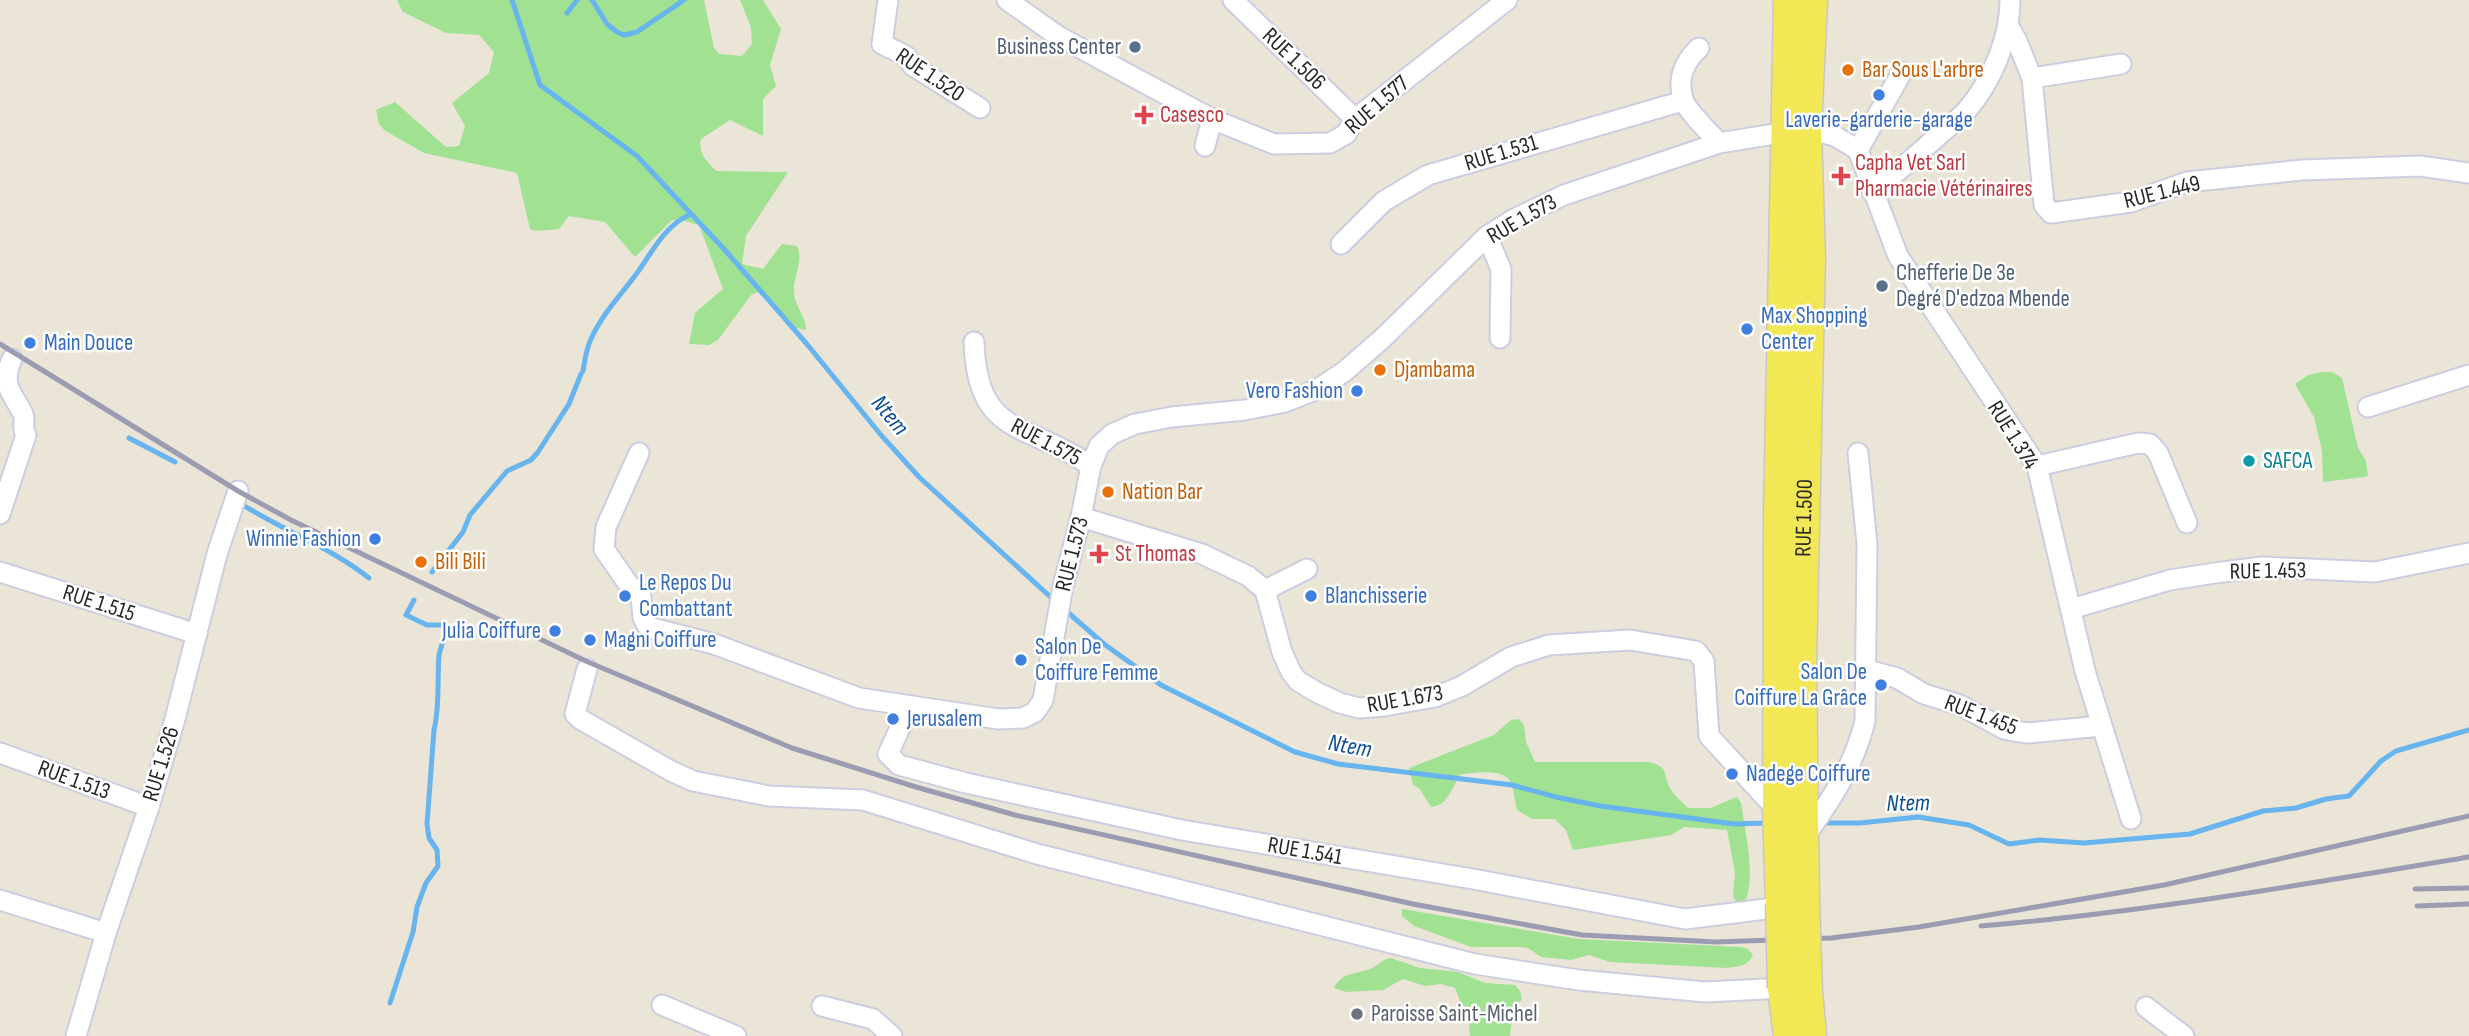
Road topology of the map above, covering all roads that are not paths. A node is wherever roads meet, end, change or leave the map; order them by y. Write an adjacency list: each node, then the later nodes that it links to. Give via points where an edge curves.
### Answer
1 (888, 0): 14 (street, RUE 1.520, via 882,44)
2 (1007, 0): 15 (street, RUE 1.577, via 1058,36)
3 (1233, 0): 16 (street, RUE 1.506)
4 (1789, 0): 17 (main road, RUE 1.500)
5 (1812, 0): 17 (main road, RUE 1.500)
6 (2010, 0): 8 (street)
7 (1504, 1): 16 (street, RUE 1.577)
8 (2008, 25): 12 (street, RUE 1.449); 22 (street, via 1986,82 1967,110)
9 (1699, 48): 13 (street, via 1682,69)
10 (2121, 64): 12 (street)
11 (1902, 72): 20 (street)
12 (2032, 78): 21 (street, RUE 1.449, via 2044,205 2051,213 2131,202 2187,182 2302,170 2420,166)
13 (1683, 101): 18 (street); 24 (street, RUE 1.531, via 1428,174 1384,201)
14 (980, 108)
15 (1212, 119): 16 (street, RUE 1.577, via 1274,144 1305,144 1329,143 1346,134); 19 (street)
16 (1355, 119)
17 (1796, 130): 18 (street, RUE 1.573); 20 (street, via 1835,136); 50 (main road, RUE 1.500, via 1779,519); 52 (main road, RUE 1.500, via 1810,257 1801,649)
18 (1719, 143): 23 (street, RUE 1.573, via 1564,195)
19 (1205, 146)
20 (1858, 150): 22 (street, RUE 1.374)
21 (2469, 173)
22 (1872, 192): 33 (street, RUE 1.374, via 1898,256)
23 (1487, 236): 25 (street, via 1501,269); 32 (street, RUE 1.573, via 1382,338 1318,389 1245,410 1135,424 1105,440)
24 (1341, 244)
25 (1500, 338)
26 (974, 342): 32 (street, RUE 1.575, via 975,365 987,404 1008,424 1062,447)
27 (12, 359): 35 (street, via 5,379 7,390 23,415 26,435)
28 (2469, 375): 29 (street)
29 (2368, 407)
30 (639, 453): 46 (street, RUE 1.573, via 606,527 604,549 641,596 648,628 714,644 859,698)
31 (1857, 453): 45 (street, via 1867,544)
32 (1091, 466): 36 (street, RUE 1.573)
33 (2037, 466): 37 (street, via 2150,444); 42 (street, RUE 1.374)
34 (239, 491): 43 (street, RUE 1.526)
35 (0, 514)
36 (1081, 517): 41 (street, via 1202,554 1248,576); 46 (street, RUE 1.573, via 1063,586 1043,699 1035,712 1023,718 998,719)
37 (2187, 523)
38 (2469, 553): 42 (street, RUE 1.453, via 2375,572 2262,567 2215,573 2170,580)
39 (1307, 569): 41 (street)
40 (0, 572): 43 (street, RUE 1.515)
41 (1265, 590): 50 (street, RUE 1.673, via 1282,652 1298,681 1359,708 1436,697 1511,657 1549,645 1630,640 1696,651 1704,660 1709,736)
42 (2071, 609): 47 (street, RUE 1.374)
43 (197, 634): 49 (street, RUE 1.526)
44 (587, 669): 56 (street, via 575,713 580,719 693,781 769,796 877,803 1037,854 1504,970 1705,992)
45 (1867, 670): 47 (street, RUE 1.455, via 1898,678 2004,729 2028,733); 52 (street, via 1865,721 1858,749)
46 (910, 706): 54 (street, RUE 1.541, via 888,754 899,765 1182,831 1685,919)
47 (2101, 726): 51 (street, RUE 1.374)
48 (0, 753): 49 (street, RUE 1.513)
49 (149, 807): 55 (street, RUE 1.526)
50 (1778, 811): 54 (main road, RUE 1.500)
51 (2131, 819)
52 (1804, 838): 54 (main road, RUE 1.500)
53 (0, 901): 55 (street)
54 (1792, 902): 56 (main road, bridge)
55 (106, 933): 60 (street, RUE 1.526)
56 (1795, 989): 63 (main road); 64 (main road)
57 (662, 1005): 61 (street)
58 (822, 1006): 62 (street, via 873,1020)
59 (2146, 1007): 65 (street)
60 (76, 1036)
61 (736, 1036)
62 (892, 1036)
63 (1789, 1036)
64 (1811, 1036)
65 (2184, 1036)

